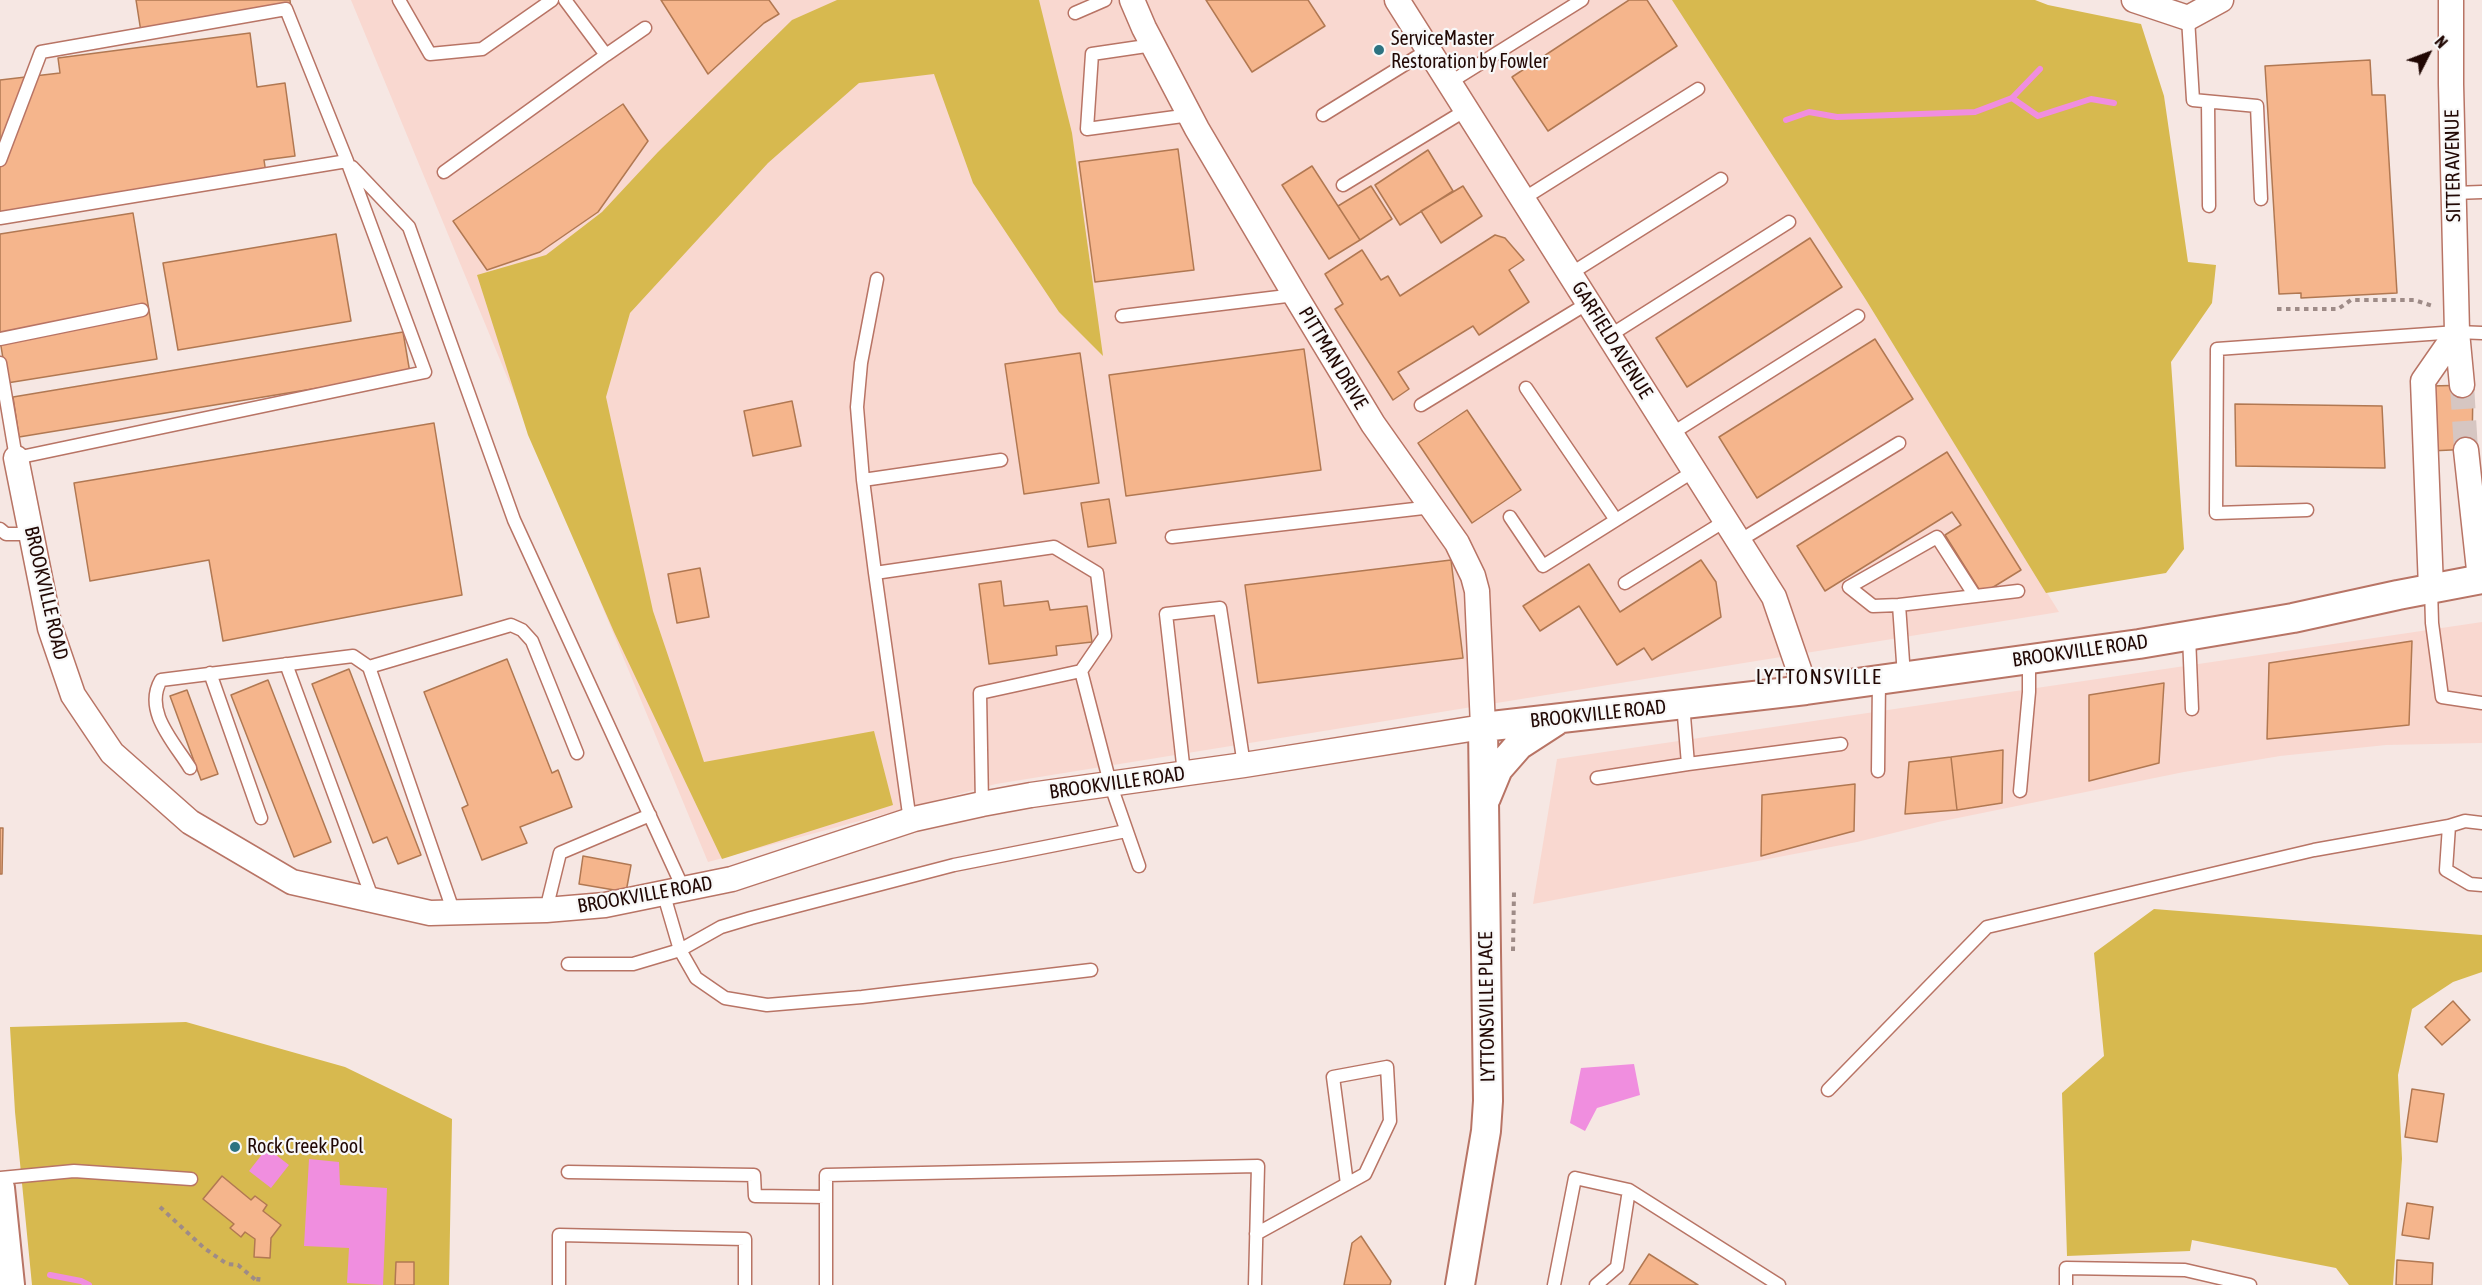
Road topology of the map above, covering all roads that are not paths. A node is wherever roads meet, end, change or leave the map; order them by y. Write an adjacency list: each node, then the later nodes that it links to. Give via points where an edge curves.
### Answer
1 (399, 0): 2 (lane, via 430,54 482,49)
2 (552, 0)
3 (565, 0): 16 (lane)
4 (1105, 0): 11 (lane)
5 (1132, 0): 14 (street, PITTMAN DRIVE)
6 (1397, 0): 15 (street, GARFIELD AVENUE)
7 (1582, 0): 17 (lane)
8 (2134, 0): 12 (street)
9 (2220, 0): 12 (street)
10 (2451, 0): 29 (street, SITTER AVENUE)
11 (1075, 13)
12 (2188, 18): 19 (lane, via 2193,100)
13 (645, 28): 16 (lane)
14 (1153, 45): 21 (street, PITTMAN DRIVE); 21 (lane, via 1092,54 1088,129)
15 (1428, 50): 17 (street, GARFIELD AVENUE); 22 (lane)
16 (606, 55): 25 (lane)
17 (1449, 83): 20 (street, GARFIELD AVENUE)
18 (1698, 89): 30 (lane)
19 (2208, 102): 31 (lane, via 2257,106); 32 (lane)
20 (1466, 110): 27 (lane); 30 (street, GARFIELD AVENUE)
21 (1190, 115): 37 (street, PITTMAN DRIVE)
22 (1323, 115)
23 (0, 160): 24 (lane, via 41,52 286,9)
24 (347, 161): 33 (lane); 53 (lane, via 425,372); 98 (lane, via 409,227 514,520)
25 (444, 172)
26 (1721, 180): 35 (lane)
27 (1343, 185)
28 (2482, 192): 29 (lane)
29 (2454, 193): 42 (street, SITTER AVENUE)
30 (1522, 199): 35 (street, GARFIELD AVENUE)
31 (2261, 199)
32 (2209, 206)
33 (0, 218)
34 (1789, 222): 44 (lane)
35 (1570, 274): 38 (street, GARFIELD AVENUE)
36 (877, 279): 56 (lane, via 857,407)
37 (1295, 295): 40 (lane); 57 (street, PITTMAN DRIVE, via 1373,424)
38 (1588, 303): 44 (street, GARFIELD AVENUE); 49 (lane)
39 (142, 310): 45 (lane)
40 (1122, 316)
41 (1858, 316): 50 (lane)
42 (2457, 332): 43 (lane); 47 (street, SITTER AVENUE); 58 (lane, via 2217,349 2216,513); 69 (street, via 2423,381)
43 (2482, 333)
44 (1609, 336): 50 (street, GARFIELD AVENUE)
45 (0, 339)
46 (0, 363): 53 (lane)
47 (2462, 385)
48 (1526, 388): 60 (lane)
49 (1421, 405)
50 (1671, 434): 55 (street, GARFIELD AVENUE)
51 (1899, 443): 65 (lane)
52 (2466, 450): 67 (street)
53 (16, 458): 63 (street, BROOKVILLE ROAD)
54 (1001, 460): 56 (lane)
55 (1694, 471): 60 (lane); 61 (street, GARFIELD AVENUE)
56 (863, 480): 66 (lane)
57 (1432, 507): 64 (lane); 85 (street, PITTMAN DRIVE, via 1458,543 1473,576 1479,607)
58 (2307, 510)
59 (1510, 517): 60 (lane, via 1543,566)
60 (1617, 520)
61 (1725, 521): 65 (street, GARFIELD AVENUE); 68 (lane)
62 (0, 529): 63 (lane, via 6,534)
63 (31, 534): 107 (street, BROOKVILLE ROAD, via 50,628 73,695 112,753 190,822 292,882)
64 (1172, 537)
65 (1739, 541): 80 (street, GARFIELD AVENUE, via 1774,597)
66 (875, 573): 77 (lane, via 1054,547 1097,573 1105,636); 100 (lane)
67 (2481, 579): 69 (street, BROOKVILLE ROAD)
68 (1625, 583)
69 (2431, 588): 73 (street, BROOKVILLE ROAD); 81 (lane, via 2442,697)
70 (2018, 591): 71 (lane)
71 (1976, 596): 72 (lane); 72 (lane, via 1937,537 1849,586 1873,606)
72 (1899, 605): 79 (lane)
73 (2189, 636): 74 (street, BROOKVILLE ROAD); 83 (lane)
74 (2029, 658): 79 (street, BROOKVILLE ROAD); 95 (lane, via 2030,692)
75 (286, 664): 76 (lane, via 353,656); 78 (lane); 107 (lane)
76 (369, 668): 87 (lane, via 512,625 532,641); 109 (lane)
77 (1081, 671): 94 (lane); 97 (lane, via 980,693)
78 (210, 673): 90 (lane, via 161,680 155,690 156,713); 99 (lane)
79 (1892, 678): 80 (street, BROOKVILLE ROAD); 91 (lane)
80 (1806, 690): 82 (street, BROOKVILLE ROAD)
81 (2482, 703)
82 (1683, 704): 84 (street, BROOKVILLE ROAD); 88 (lane)
83 (2192, 709)
84 (1559, 719): 85 (street, BROOKVILLE ROAD); 96 (street, via 1519,745 1498,769)
85 (1483, 727): 89 (street, BROOKVILLE ROAD); 96 (street, LYTTONSVILLE PLACE)
86 (1841, 744): 88 (lane)
87 (577, 753)
88 (1688, 764): 93 (lane)
89 (1244, 765): 92 (street, BROOKVILLE ROAD); 92 (lane, via 1220,608 1166,614)
90 (190, 768)
91 (1878, 771)
92 (1184, 773): 94 (street, BROOKVILLE ROAD)
93 (1597, 778)
94 (1110, 783): 97 (street, BROOKVILLE ROAD); 103 (lane)
95 (2020, 791)
96 (1484, 802): 127 (street, LYTTONSVILLE PLACE, via 1488,1101)
97 (982, 804): 100 (street, BROOKVILLE ROAD)
98 (650, 815): 106 (lane); 108 (lane, via 560,853)
99 (261, 818)
100 (910, 821): 106 (street, BROOKVILLE ROAD, via 732,879)
101 (2482, 823): 102 (lane)
102 (2449, 826): 105 (lane, via 2446,870 2470,884); 113 (lane, via 2313,850 1987,927)
103 (1126, 831): 104 (lane); 110 (lane, via 954,865 762,915 721,927)
104 (1139, 866)
105 (2482, 885)
106 (673, 890): 108 (street, BROOKVILLE ROAD, via 605,905); 110 (lane)
107 (373, 900): 109 (street, BROOKVILLE ROAD, via 430,913)
108 (546, 910): 109 (street, BROOKVILLE ROAD)
109 (454, 913)
110 (680, 950): 111 (lane, via 633,964); 112 (lane, via 696,978 725,998 767,1005)
111 (568, 964)
112 (1091, 970)
113 (1828, 1090)
114 (568, 1172): 120 (lane, via 754,1175 755,1196)
115 (0, 1178): 116 (lane, via 74,1171)
116 (191, 1179)
117 (1347, 1184): 117 (lane, via 1365,1174 1390,1121 1387,1067 1333,1077); 121 (lane)
118 (0, 1188): 122 (street)
119 (1629, 1190): 128 (lane, via 1575,1178); 129 (lane, via 1617,1267); 130 (lane)
120 (826, 1197): 121 (lane, via 826,1175 1258,1166); 125 (lane)
121 (1256, 1234): 126 (lane)
122 (10, 1285)
123 (559, 1285): 124 (lane, via 559,1235 745,1239)
124 (745, 1285)
125 (826, 1285)
126 (1256, 1285)
127 (1460, 1285)
128 (1554, 1285)
129 (1596, 1285)
130 (1779, 1285)
131 (2066, 1285): 132 (lane, via 2066,1268 2185,1270)
132 (2250, 1285)

